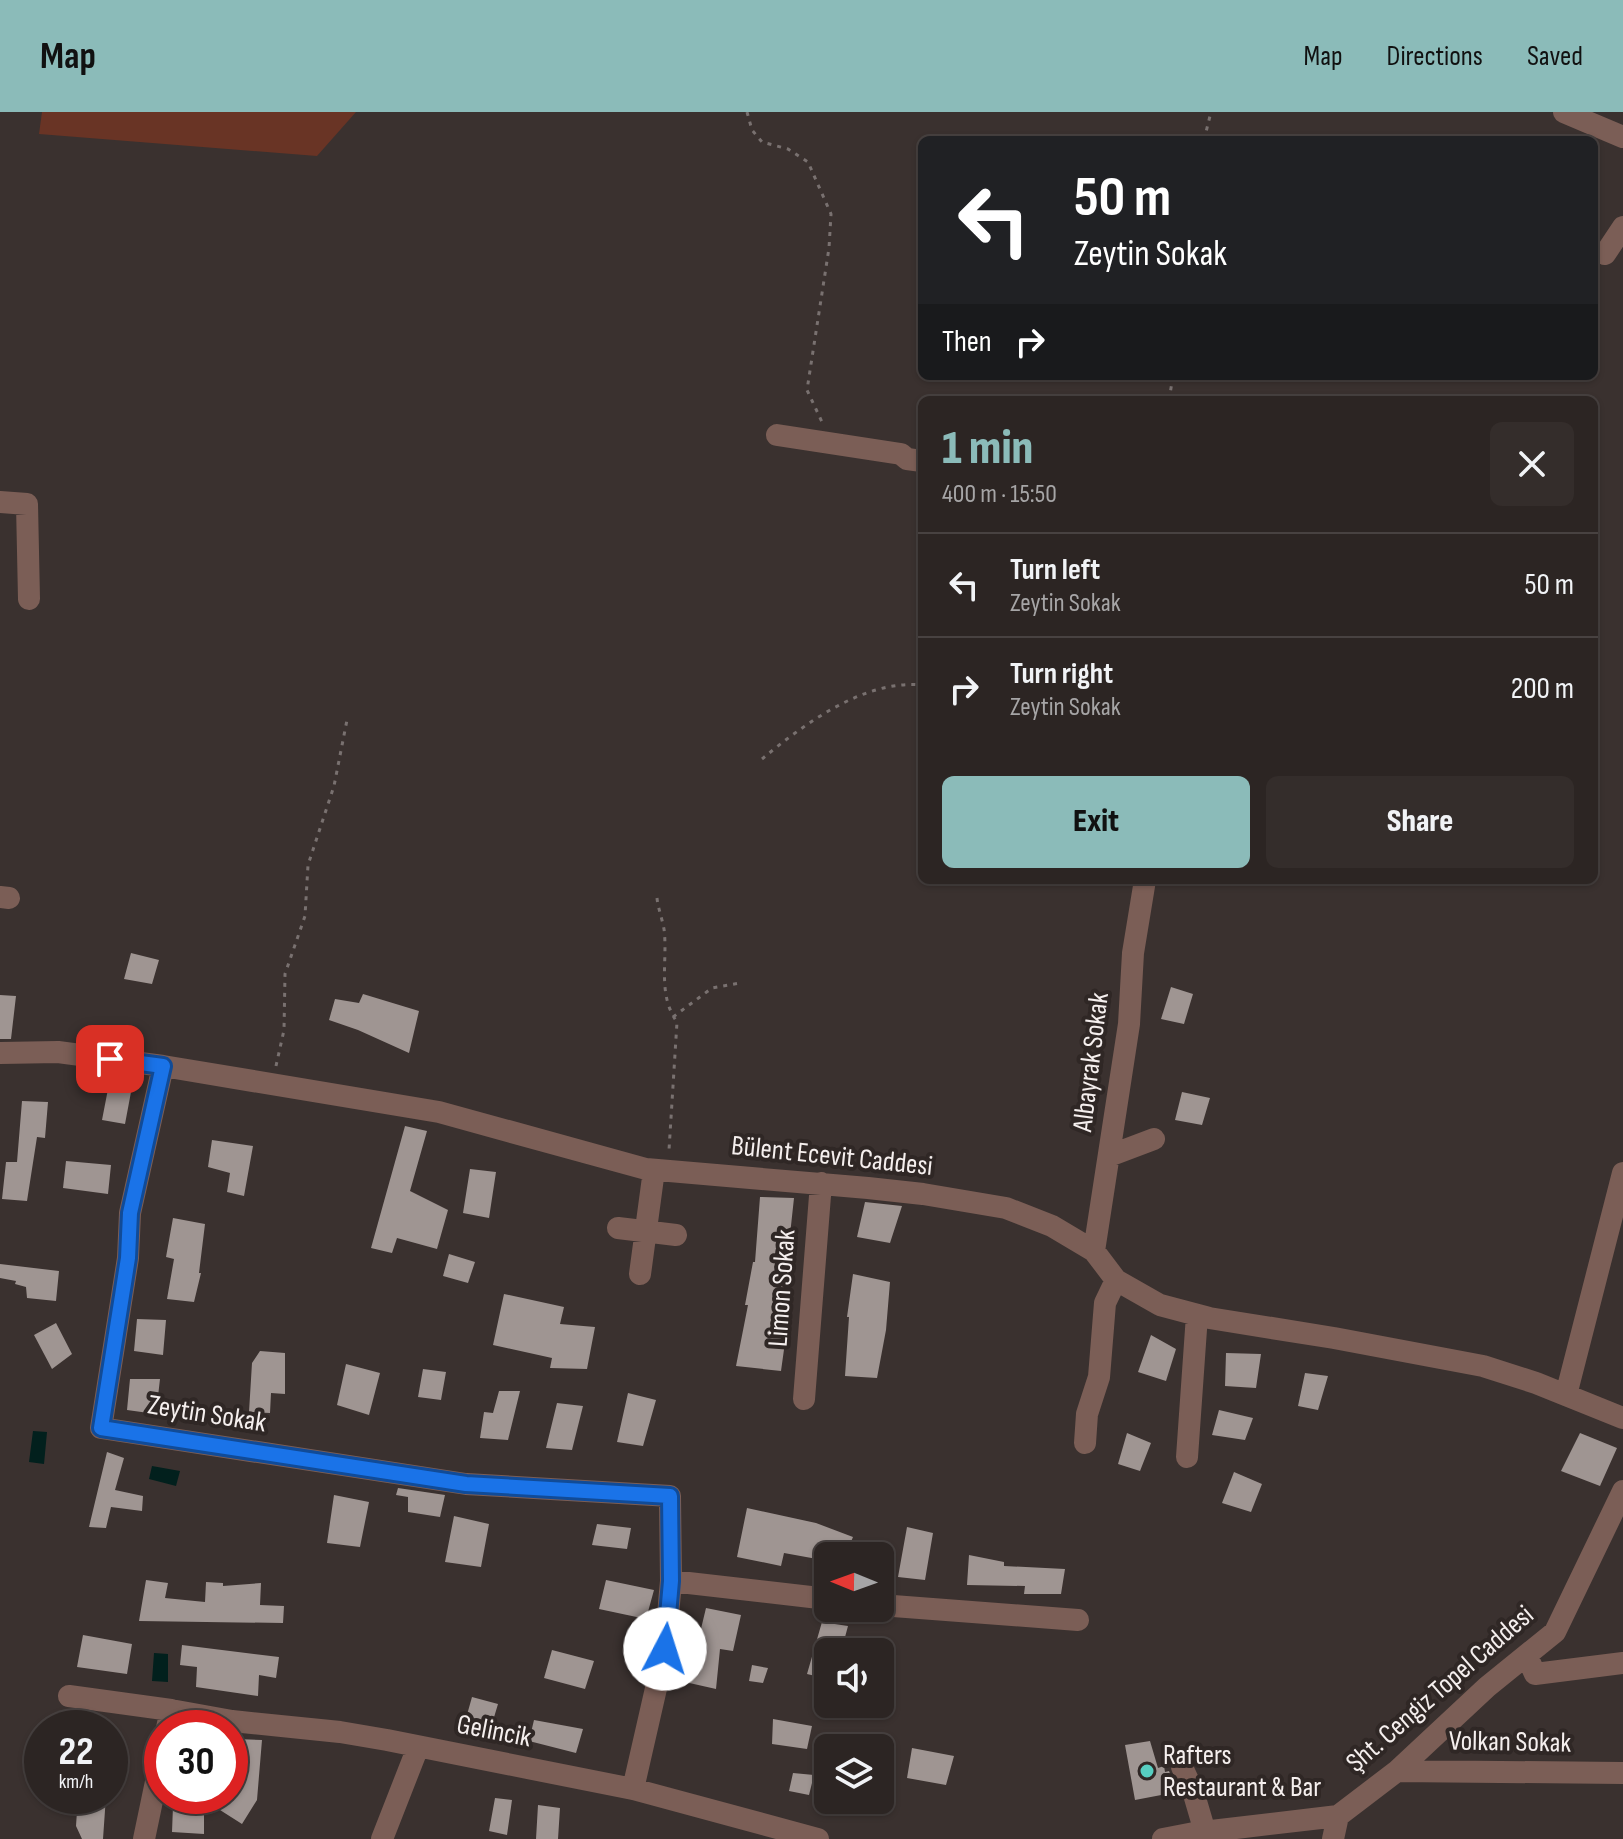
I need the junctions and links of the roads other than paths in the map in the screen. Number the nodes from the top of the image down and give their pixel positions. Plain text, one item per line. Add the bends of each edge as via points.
1 (1564, 112) edge
2 (1623, 137) edge
3 (1623, 227) edge
4 (1605, 254) dead end
5 (777, 435) dead end
6 (918, 460) edge
7 (0, 502) edge
8 (29, 599) dead end
9 (1144, 884) edge
10 (0, 1053) edge
11 (163, 1066) junction
12 (1154, 1139) dead end
13 (1109, 1156) junction
14 (660, 1171) junction
15 (1623, 1173) edge
16 (821, 1183) junction
17 (618, 1228) dead end
18 (646, 1230) junction
19 (676, 1235) dead end
20 (1094, 1251) junction
21 (640, 1274) dead end
22 (1116, 1280) junction
23 (1197, 1315) junction
24 (1566, 1395) junction
25 (804, 1399) dead end
26 (1623, 1418) edge
27 (1085, 1443) dead end
28 (1187, 1457) dead end
29 (1623, 1491) edge
30 (671, 1581) junction
31 (814, 1597) edge
32 (894, 1606) edge
33 (1078, 1620) dead end
34 (1527, 1656) junction
35 (1623, 1663) edge
36 (69, 1696) dead end
37 (144, 1713) edge
38 (248, 1723) edge
39 (418, 1747) junction
40 (1182, 1767) dead end
41 (1397, 1771) junction
42 (1623, 1773) edge
43 (633, 1789) junction
44 (149, 1814) edge
45 (1338, 1816) junction
46 (1205, 1832) junction
47 (144, 1839) edge
48 (382, 1839) edge
49 (818, 1839) edge
50 (1163, 1839) edge
51 (1333, 1839) edge

1 - 2 street
3 - 4 street
5 - 6 street
7 - 8 street via 27,504
9 - 13 street, Albayrak Sokak
10 - 11 street, Bülent Ecevit Caddesi via 58,1052
11 - 14 street, Bülent Ecevit Caddesi via 439,1112
11 - 30 street, Zeytin Sokak via 130,1213 128,1258 101,1428 466,1484 670,1496
12 - 13 street
13 - 20 street, Albayrak Sokak
14 - 16 street, Bülent Ecevit Caddesi
14 - 18 street
15 - 24 street
16 - 20 street, Bülent Ecevit Caddesi via 1006,1208 1052,1226
16 - 25 street, Limon Sokak
17 - 18 street
18 - 19 street
18 - 21 street
20 - 22 street, Bülent Ecevit Caddesi
22 - 23 street, Bülent Ecevit Caddesi via 1160,1305
22 - 27 street via 1105,1303 1099,1377 1087,1414
23 - 24 street, Bülent Ecevit Caddesi via 1483,1366
23 - 28 street
24 - 26 street, Bülent Ecevit Caddesi
29 - 34 street, Şht. Cengiz Topel Caddesi via 1555,1632
30 - 31 street
30 - 43 street via 665,1649
32 - 33 street
34 - 35 street via 1535,1674
34 - 41 street, Şht. Cengiz Topel Caddesi
36 - 37 street, Gelincik
38 - 39 street, Gelincik
39 - 43 street, Gelincik
39 - 48 street
40 - 46 street
41 - 42 street, Volkan Sokak
41 - 45 street, Şht. Cengiz Topel Caddesi
43 - 49 street, Gelincik
44 - 47 street
45 - 46 street
45 - 51 street
46 - 50 street

